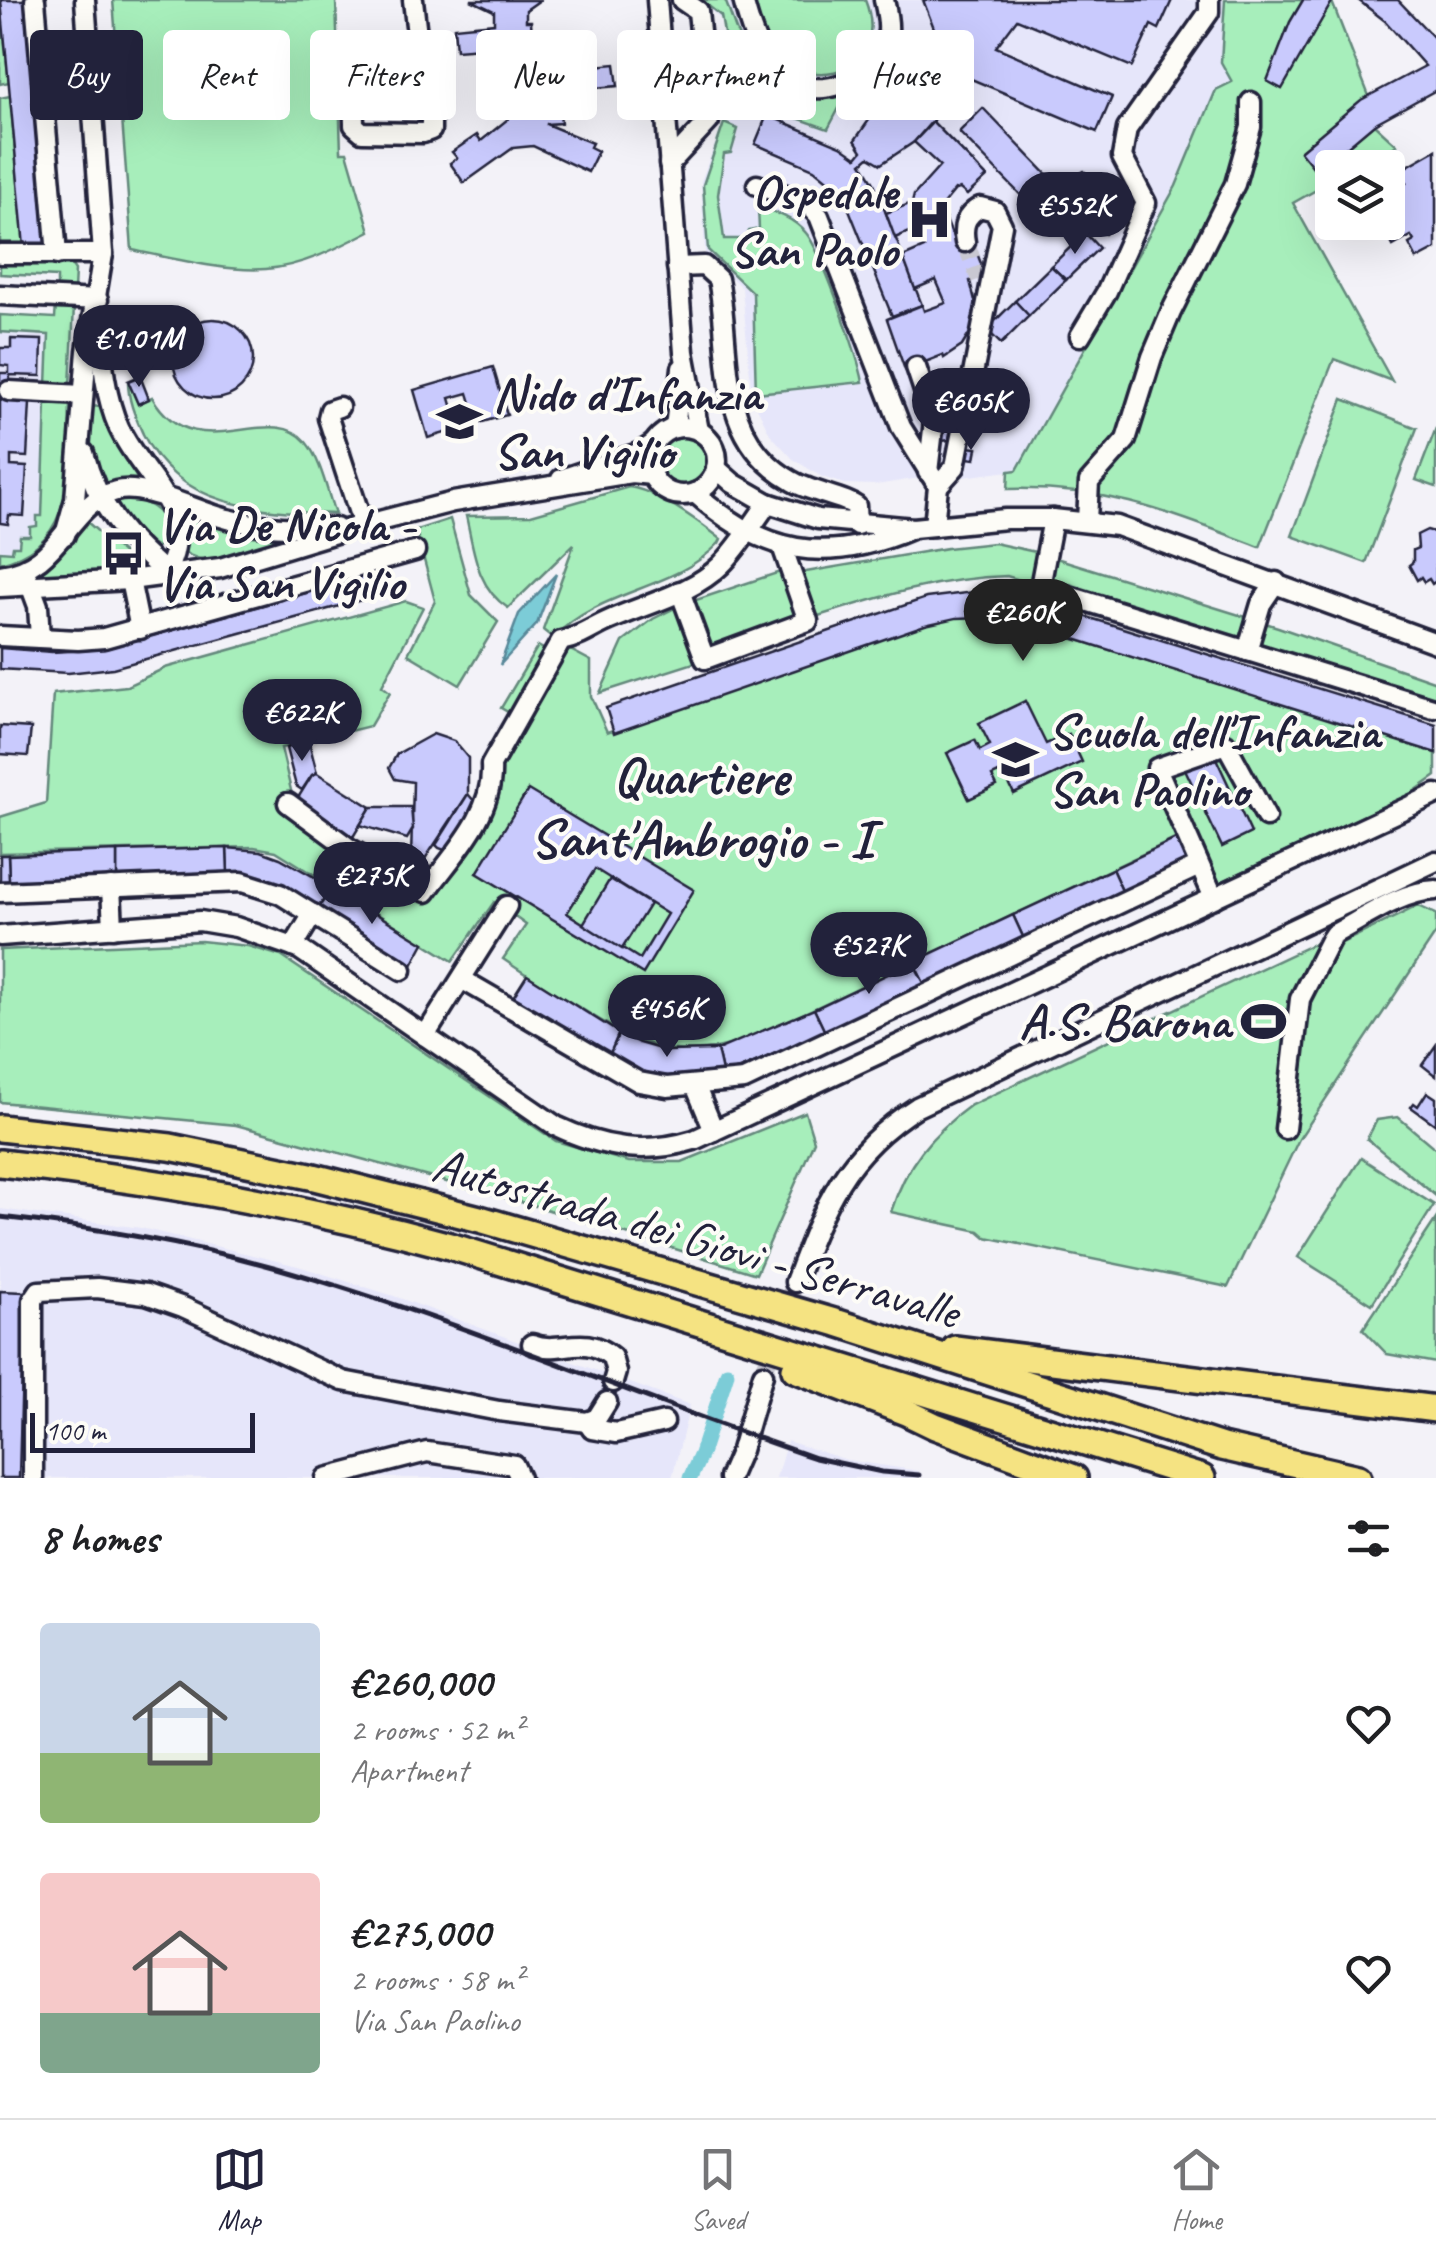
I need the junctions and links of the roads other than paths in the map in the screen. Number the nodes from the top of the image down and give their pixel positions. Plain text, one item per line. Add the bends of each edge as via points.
1 (34, 0) edge
2 (85, 0) edge
3 (413, 0) edge
4 (657, 0) edge
5 (682, 0) edge
6 (743, 0) edge
7 (884, 0) edge
8 (1209, 0) edge
9 (417, 30) edge
10 (352, 90) joint
11 (1251, 102) dead end
12 (670, 164) junction
13 (757, 185) dead end
14 (965, 242) dead end
15 (0, 254) edge
16 (103, 254) junction
17 (57, 255) junction
18 (677, 266) junction
19 (980, 279) tunnel mouth
20 (0, 295) edge
21 (988, 298) junction
22 (98, 300) junction
23 (1080, 336) dead end
24 (964, 347) dead end
25 (684, 352) junction
26 (975, 363) junction
27 (916, 367) dead end
28 (9, 391) dead end
29 (82, 395) junction
30 (968, 399) junction
31 (339, 407) dead end
32 (930, 407) junction
33 (675, 428) junction
34 (699, 431) junction
35 (82, 434) junction
36 (654, 444) junction
37 (716, 468) junction
38 (652, 475) junction
39 (933, 479) junction
40 (545, 485) junction
41 (696, 493) junction
42 (100, 498) junction
43 (167, 500) junction
44 (768, 502) junction
45 (1053, 519) junction
46 (1088, 521) junction
47 (856, 524) junction
48 (358, 526) junction
49 (934, 526) junction
50 (914, 528) junction
51 (746, 533) junction
52 (65, 534) junction
53 (782, 546) junction
54 (415, 551) dead end
55 (220, 568) junction
56 (166, 574) junction
57 (0, 575) edge
58 (28, 578) junction
59 (130, 580) junction
60 (1276, 582) junction
61 (0, 588) edge
62 (680, 590) junction
63 (228, 604) junction
64 (140, 629) junction
65 (0, 636) edge
66 (40, 638) junction
67 (1436, 642) edge
68 (1247, 651) junction
69 (1433, 708) dead end
70 (1436, 794) edge
71 (288, 802) dead end
72 (1266, 818) dead end
73 (1436, 861) edge
74 (1199, 866) junction
75 (112, 887) junction
76 (1436, 890) edge
77 (0, 892) edge
78 (1214, 898) junction
79 (507, 906) dead end
80 (313, 914) junction
81 (1090, 918) junction
82 (113, 928) junction
83 (0, 936) edge
84 (293, 947) junction
85 (1105, 949) junction
86 (402, 970) dead end
87 (463, 980) junction
88 (884, 1014) junction
89 (425, 1036) junction
90 (897, 1046) junction
91 (695, 1085) junction
92 (0, 1128) edge
93 (1286, 1129) dead end
94 (714, 1130) junction
95 (0, 1162) edge
96 (795, 1282) tunnel mouth
97 (666, 1314) junction
98 (896, 1341) junction
99 (532, 1344) dead end
100 (763, 1374) tunnel mouth
101 (613, 1382) dead end
102 (607, 1402) dead end
103 (1436, 1409) edge
104 (586, 1422) junction
105 (664, 1422) dead end
106 (33, 1478) edge
107 (326, 1478) edge
108 (520, 1478) edge
109 (728, 1478) edge
110 (1074, 1478) edge
111 (1202, 1478) edge
112 (1358, 1478) edge

1 - 17 street
2 - 16 street
3 - 9 street
4 - 12 street
5 - 12 street via 698,10 709,122
6 - 7 street via 770,64 794,84 820,88 859,76 881,52 888,29
8 - 23 street via 1209,12 1126,129 1122,156 1146,203
10 - 10 street via 358,131 431,130 431,107 424,99 366,101
11 - 46 street via 1236,184 1170,312 1126,440 1090,482
12 - 18 street
13 - 39 street via 806,202 818,216 901,428
14 - 21 street via 968,215 980,208 996,212 1002,225
15 - 17 street
16 - 17 street
16 - 22 street
18 - 25 street
18 - 47 street via 704,266 718,279 731,403 756,449 792,481 852,502
19 - 21 street
20 - 22 street
21 - 26 street
22 - 29 street
22 - 43 street via 114,416
24 - 26 street
25 - 33 street
25 - 34 street
26 - 30 street
27 - 32 street
28 - 29 street
29 - 35 street
30 - 32 street via 953,396
30 - 39 street via 955,467
31 - 48 street via 328,418
32 - 39 street
33 - 34 street
33 - 36 street
34 - 37 street via 714,449
35 - 42 street
35 - 52 street
36 - 38 street
36 - 40 street
37 - 41 street
37 - 44 street
38 - 40 street
38 - 41 street via 671,493
39 - 49 street
40 - 48 street
41 - 51 street
42 - 43 street via 125,489
42 - 52 street
42 - 56 street via 122,532
43 - 48 street via 228,520 286,528
43 - 56 street via 177,532
44 - 47 street via 818,520
44 - 51 street
45 - 46 street
45 - 49 street
45 - 68 street via 1040,588
46 - 60 street
47 - 50 street
48 - 55 street
49 - 50 street
50 - 53 street via 882,542
51 - 53 street
51 - 62 street via 722,564
52 - 58 street
53 - 62 street via 808,621 705,659
54 - 63 street
55 - 56 street
55 - 63 street
56 - 59 street
57 - 58 street
58 - 59 street
58 - 61 street
58 - 66 street
59 - 64 street
60 - 67 street
60 - 68 street via 1261,604
62 - 71 street via 561,641 490,766 484,810 426,892
63 - 64 street
64 - 66 street via 104,638
65 - 66 street
68 - 69 street
70 - 78 street
72 - 74 street via 1226,744 1157,768
73 - 96 street via 895,1121 831,1194
74 - 78 street
74 - 81 street
75 - 77 street
75 - 80 street via 242,882
75 - 82 street
76 - 93 street via 1422,890 1330,940 1300,998
78 - 85 street
79 - 87 street
80 - 84 street
80 - 86 street
81 - 85 street
81 - 88 street
82 - 83 street
82 - 84 street via 200,921
84 - 89 street
85 - 90 street
87 - 89 street
87 - 91 street via 639,1082
88 - 90 street
88 - 91 street via 744,1080
89 - 94 street via 585,1140 656,1148
90 - 94 street
91 - 94 street
92 - 98 highway, Autostrada dei Giovi - Serravalle via 170,1146 310,1176
95 - 97 highway, Autostrada dei Giovi - Serravalle via 138,1178 342,1216
97 - 110 highway via 744,1352
97 - 111 highway, Autostrada dei Giovi - Serravalle
98 - 103 highway
98 - 112 highway, Autostrada dei Giovi - Serravalle via 1222,1447
99 - 101 street via 596,1346 612,1356
100 - 109 street
102 - 104 street
104 - 105 street via 616,1433
104 - 106 street via 343,1381 133,1290 39,1291 33,1300
107 - 108 street via 428,1452 514,1465

